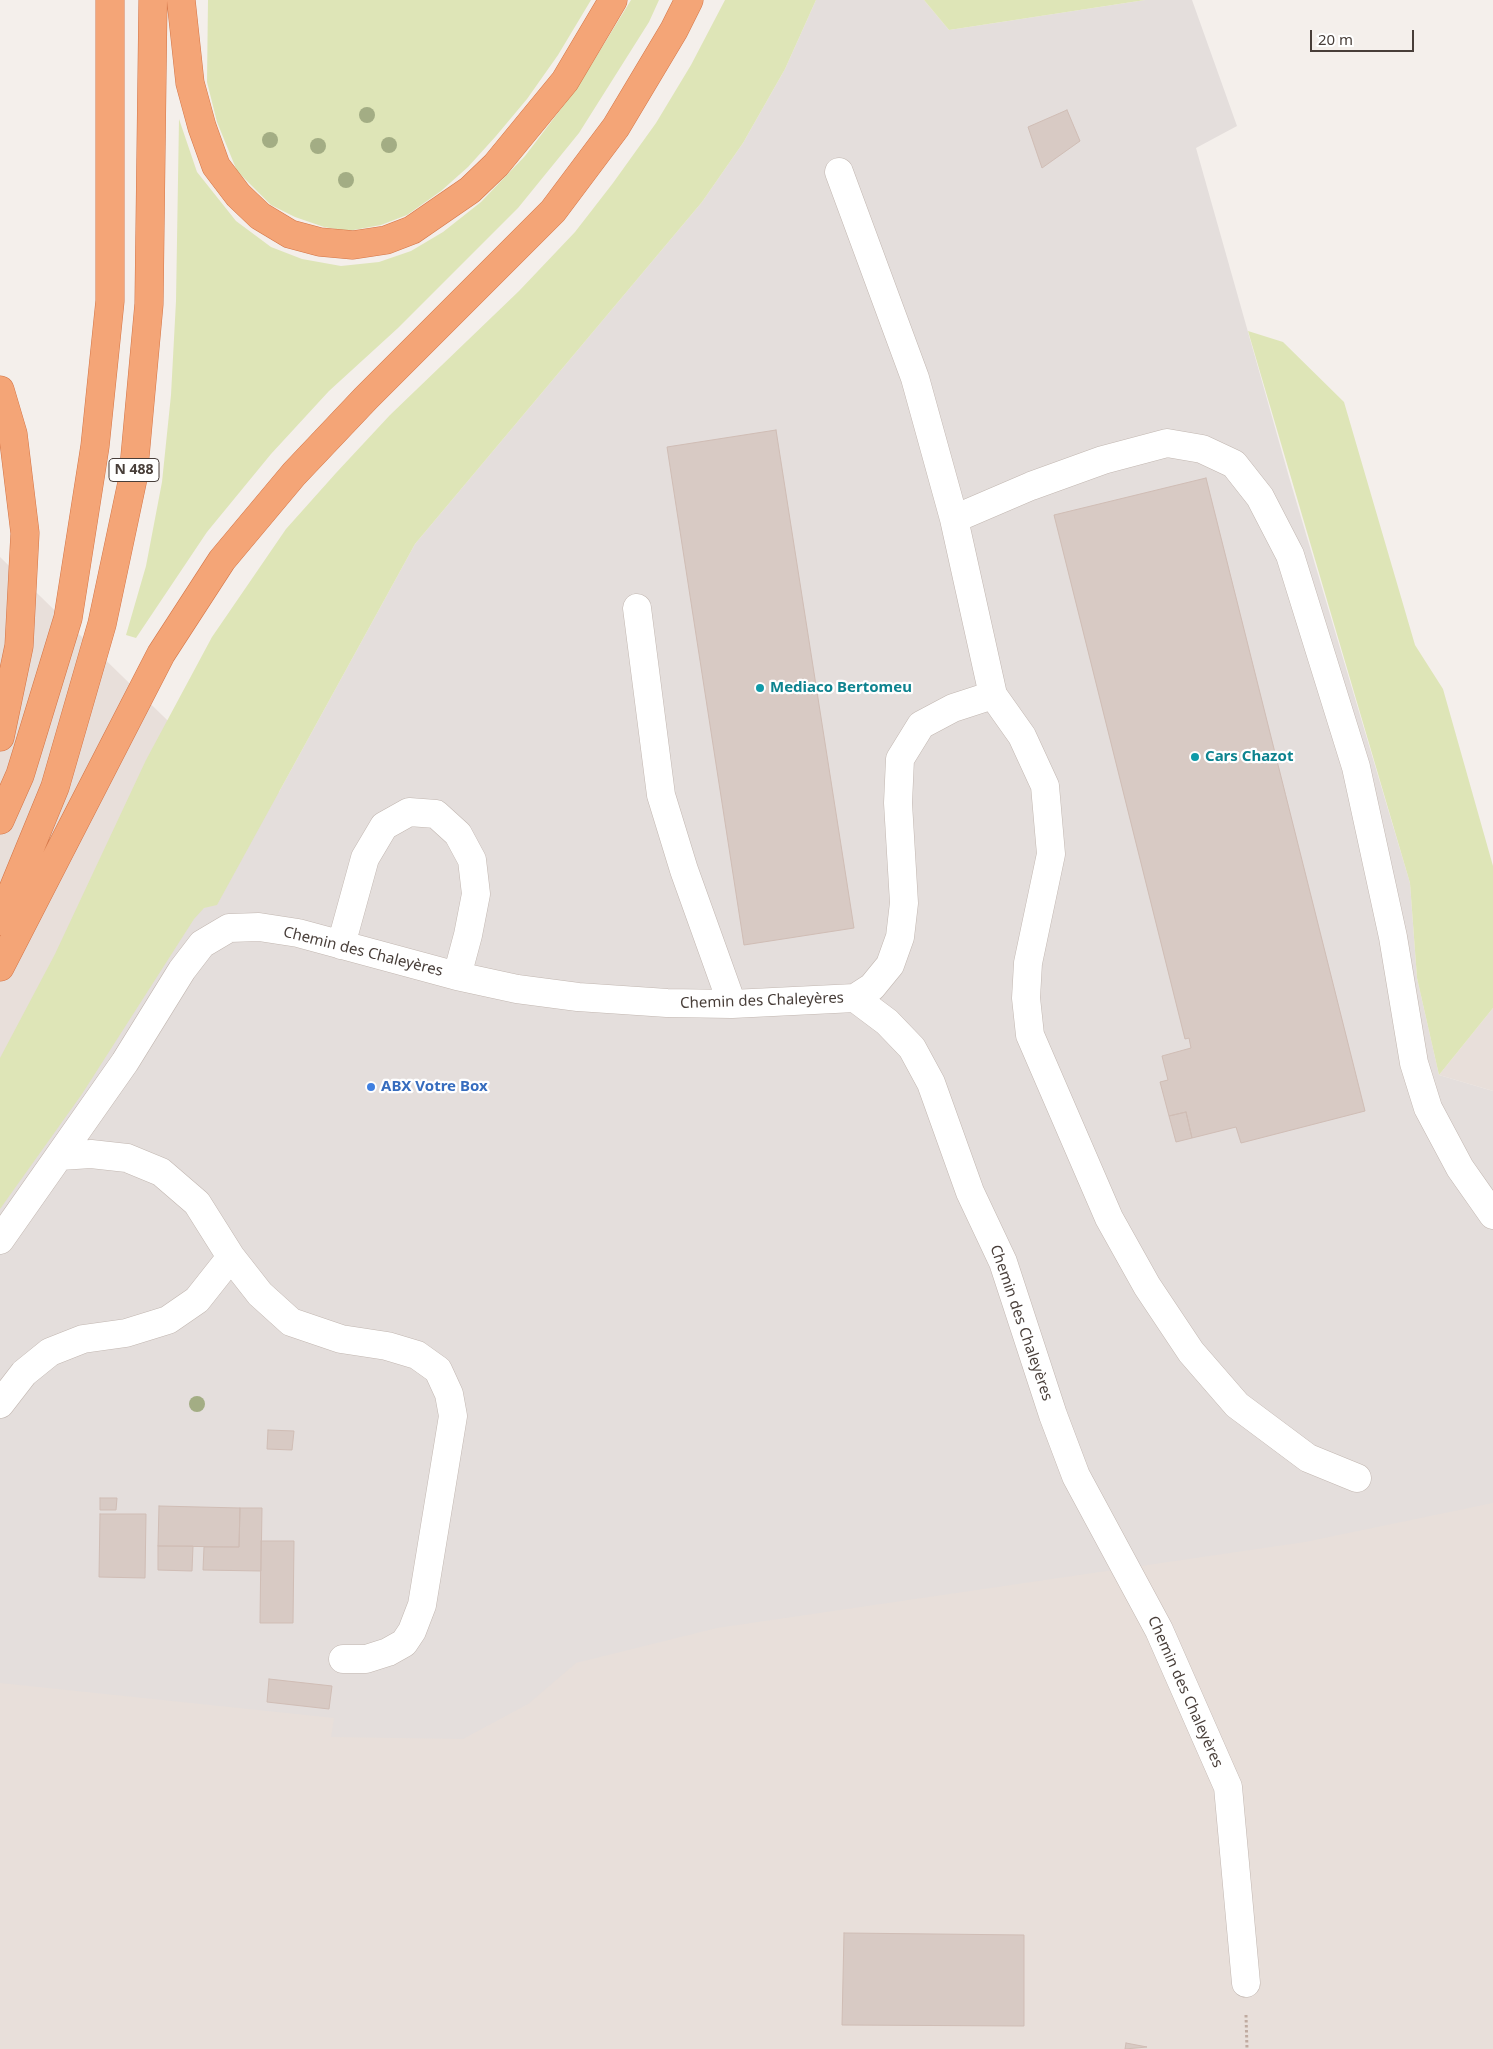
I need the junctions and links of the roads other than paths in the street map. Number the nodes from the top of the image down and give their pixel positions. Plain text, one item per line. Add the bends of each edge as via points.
1 (110, 0) edge
2 (153, 0) edge
3 (181, 0) edge
4 (612, 0) edge
5 (689, 0) edge
6 (839, 172) dead end
7 (0, 390) edge
8 (954, 519) junction
9 (637, 608) dead end
10 (993, 695) junction
11 (0, 737) edge
12 (0, 820) edge
13 (0, 921) edge
14 (341, 945) junction
15 (0, 967) edge
16 (457, 976) junction
17 (855, 998) junction
18 (732, 1004) junction
19 (60, 1156) junction
20 (1493, 1215) edge
21 (0, 1240) edge
22 (231, 1257) junction
23 (0, 1404) edge
24 (1356, 1478) dead end
25 (343, 1659) dead end
26 (1246, 1983) dead end

1 - 12 highway, N 488 via 110,301 95,446 68,618 20,775
2 - 13 highway, N 488 via 148,304 133,478 102,624 55,787
3 - 4 highway via 190,83 216,166 252,209 283,229 320,242 353,245 386,240 412,230 477,184 564,81
5 - 15 highway via 616,127 553,210 294,474 222,560 161,654
6 - 8 street via 915,378
7 - 11 highway via 13,434 25,533 19,646
8 - 10 street
8 - 20 street via 1103,460 1167,443 1202,449 1234,464 1260,497 1290,555 1356,767 1393,937 1414,1063 1428,1108 1460,1168
9 - 18 street via 661,795
10 - 17 street via 953,708 921,725 900,759 898,803 904,902 900,937 890,965 872,987
10 - 24 street via 1022,736 1045,786 1051,854 1028,963 1026,998 1030,1035 1109,1218 1147,1286 1191,1352 1237,1406 1308,1458
14 - 16 street, Chemin des Chaleyères
14 - 16 street via 365,858 384,826 409,812 436,814 458,834 472,860 476,894
14 - 19 street, Chemin des Chaleyères via 298,933 259,927 229,928 202,944
16 - 18 street, Chemin des Chaleyères via 517,989 578,997
17 - 18 street, Chemin des Chaleyères
17 - 26 street, Chemin des Chaleyères via 887,1022 912,1048 931,1083 970,1192 1003,1262 1076,1476 1159,1630 1228,1788
19 - 21 street, Chemin des Chaleyères
19 - 22 street via 91,1154 128,1158 160,1172 197,1203
22 - 23 street via 197,1300 168,1320 126,1334 83,1339 50,1352 24,1373
22 - 25 street via 260,1294 291,1322 341,1339 417,1354 438,1370 449,1394 452,1416 441,1498 422,1605 412,1632 404,1643 388,1652 366,1659

